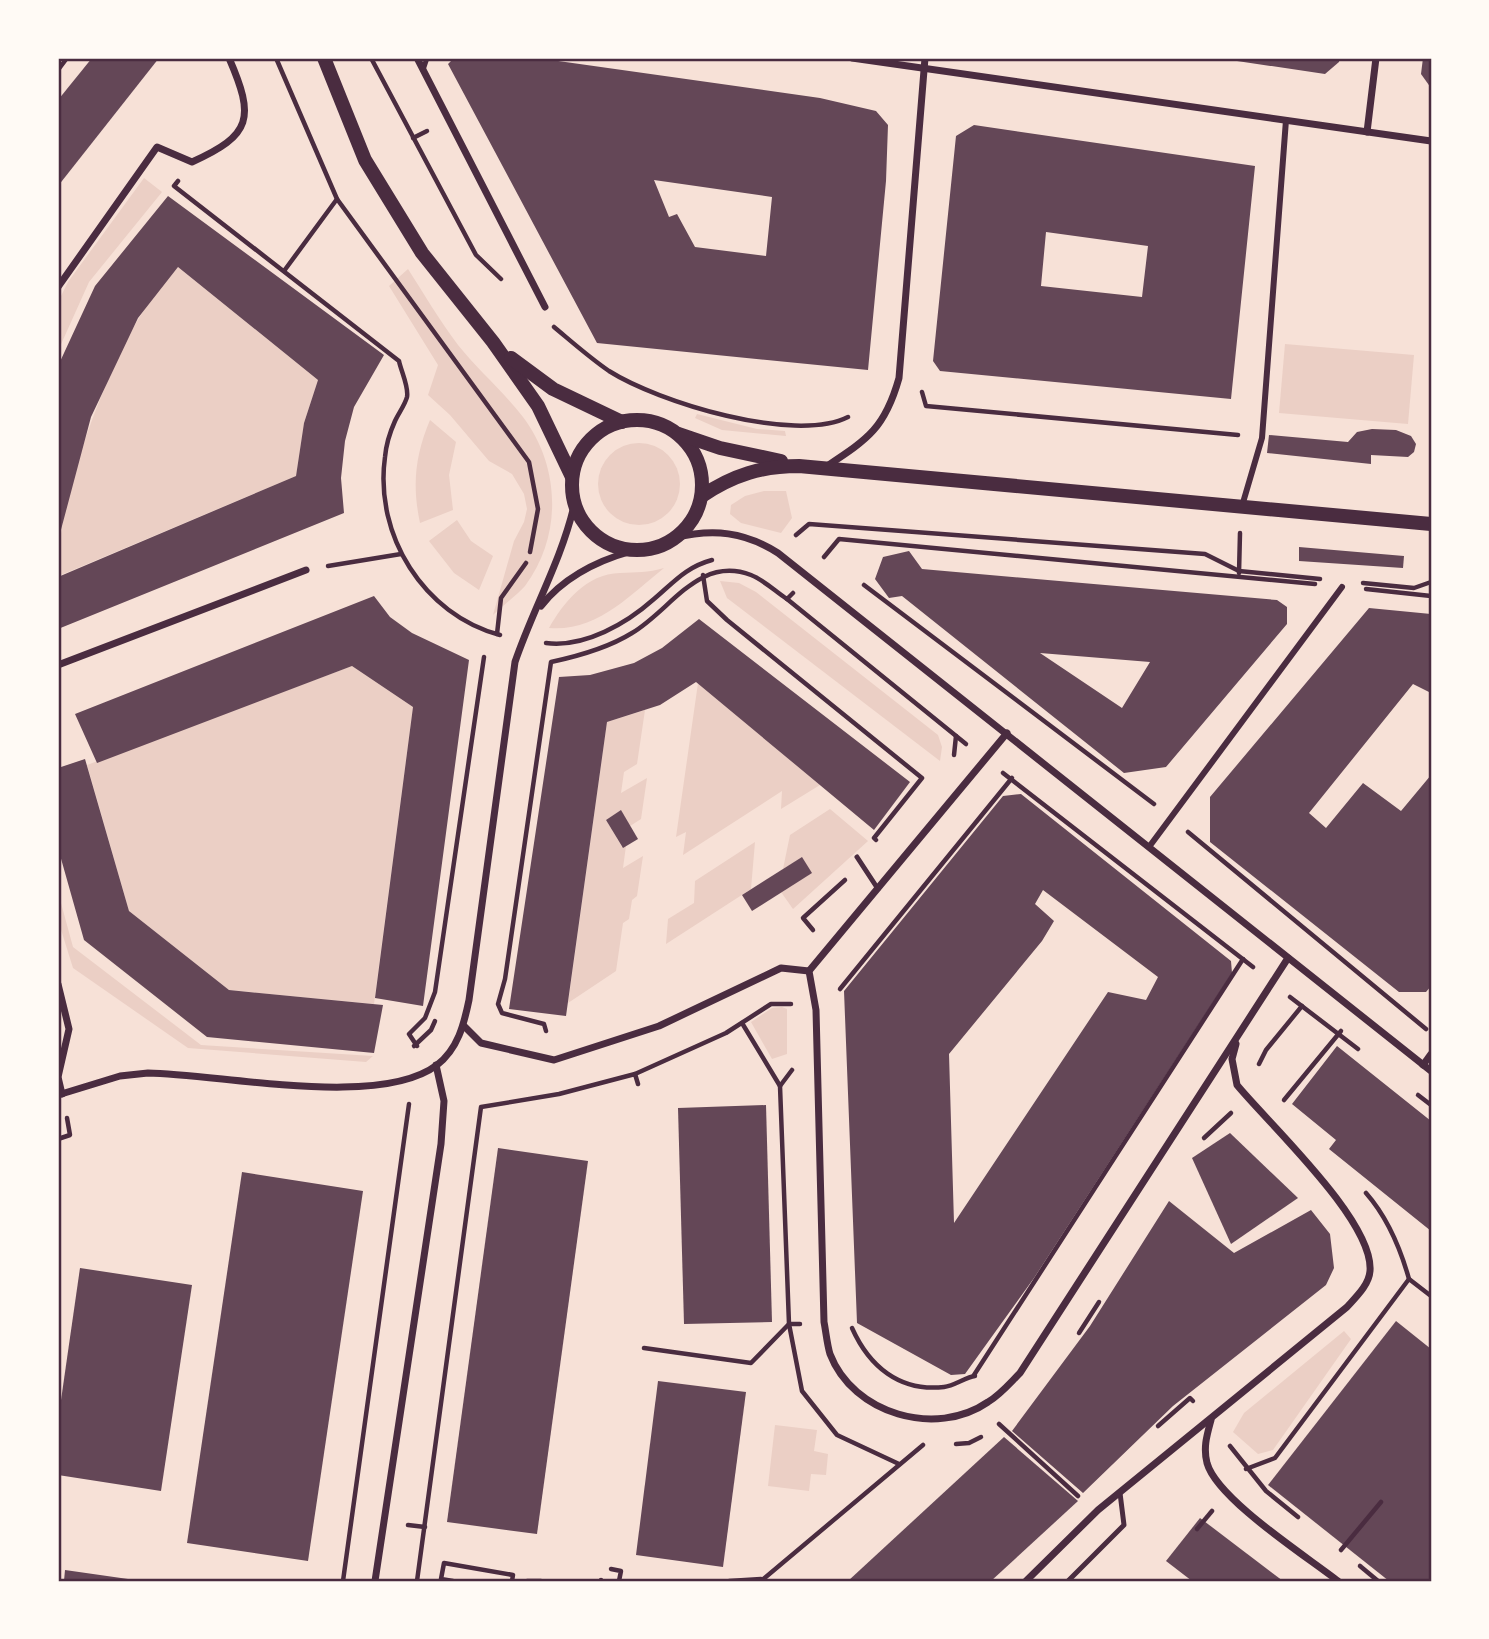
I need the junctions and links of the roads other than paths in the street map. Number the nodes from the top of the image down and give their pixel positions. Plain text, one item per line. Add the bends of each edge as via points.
1 (229, 58) edge
2 (324, 58) edge
3 (417, 58) edge
4 (426, 58) edge
5 (852, 58) edge
6 (925, 58) edge
7 (1376, 58) edge
8 (924, 68) junction
9 (423, 70) junction
10 (1286, 120) junction
11 (1367, 132) junction
12 (1431, 141) edge
13 (58, 287) edge
14 (545, 307) dead end
15 (493, 342) junction
16 (622, 422) junction
17 (676, 433) junction
18 (799, 466) junction
19 (825, 468) junction
20 (572, 477) junction
21 (702, 496) junction
22 (574, 506) junction
23 (1242, 506) junction
24 (1431, 524) edge
25 (675, 538) junction
26 (632, 551) junction
27 (306, 570) road end
28 (1342, 587) road end
29 (529, 620) junction
30 (58, 665) edge
31 (1007, 733) junction
32 (1149, 847) junction
33 (856, 857) dead end
34 (878, 889) junction
35 (1289, 958) junction
36 (809, 971) junction
37 (58, 984) edge
38 (464, 1026) junction
39 (1238, 1035) junction
40 (1431, 1054) edge
41 (436, 1065) junction
42 (1423, 1065) junction
43 (1431, 1071) edge
44 (60, 1095) edge
45 (1211, 1420) junction
46 (1120, 1493) junction
47 (374, 1581) edge
48 (1026, 1581) edge
49 (1068, 1581) edge
50 (1338, 1581) edge

1 - 13 street via 246,116 237,135 225,147 192,162 157,147
2 - 15 main road via 365,160 422,253
3 - 9 street
4 - 9 lane
5 - 8 street
6 - 8 street
7 - 11 street
8 - 10 street
8 - 19 street via 899,378 890,410 863,442
9 - 14 street
10 - 11 street
10 - 23 street via 1262,438
11 - 12 street
15 - 16 main road via 553,389
15 - 20 main road via 538,406
16 - 17 main road via 640,420
16 - 20 main road via 603,429 588,442
17 - 18 main road
17 - 21 main road via 698,461
18 - 19 main road
18 - 21 main road via 745,472
19 - 23 main road
20 - 22 main road
21 - 25 main road via 697,513
22 - 26 main road via 599,538
22 - 29 street via 557,565
23 - 24 main road
25 - 26 main road via 662,546
25 - 31 street via 728,532 763,543
26 - 29 street via 574,575
27 - 30 street
28 - 32 street
29 - 38 street via 515,662
31 - 32 street
31 - 34 street
32 - 35 street
33 - 34 lane
34 - 36 street
35 - 39 street
35 - 42 street
36 - 38 street via 781,968 659,1026 555,1060 481,1044
36 - 39 street via 816,1010 824,1322 831,1355 851,1385 881,1409 918,1420 961,1416 988,1403 1020,1373
37 - 44 street via 69,1029 58,1077
38 - 41 street via 453,1048
39 - 45 street via 1232,1059 1237,1085 1348,1209 1371,1270 1364,1288 1347,1307
40 - 42 street
41 - 44 street via 401,1081 363,1088 148,1073 120,1076
41 - 47 street via 444,1101 441,1144
42 - 43 street
45 - 46 street
45 - 50 street via 1204,1443 1208,1465 1226,1494
46 - 48 street
46 - 49 lane via 1124,1525

